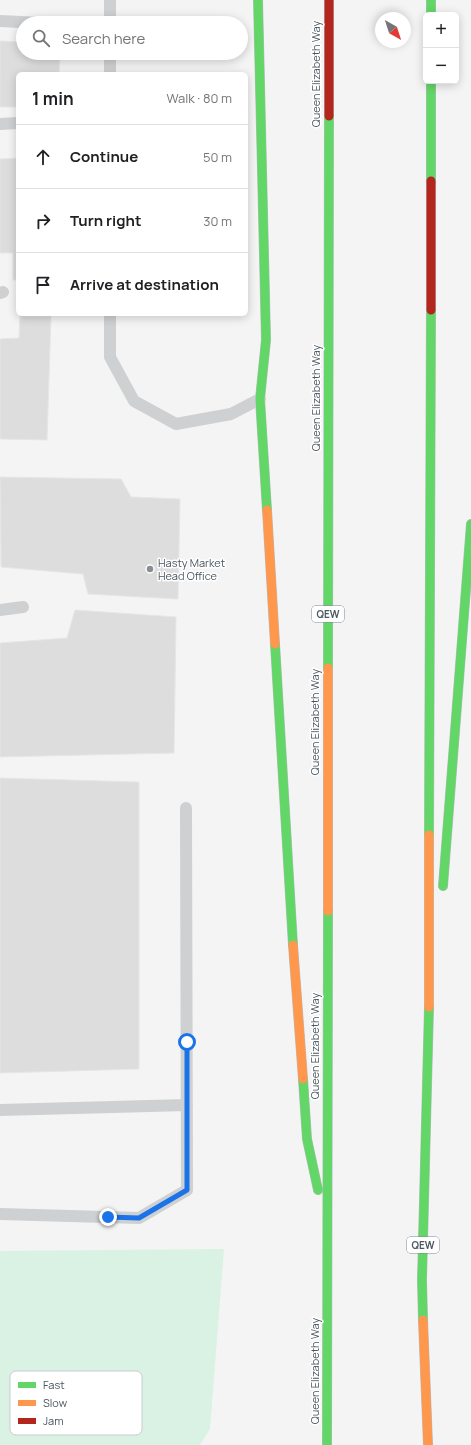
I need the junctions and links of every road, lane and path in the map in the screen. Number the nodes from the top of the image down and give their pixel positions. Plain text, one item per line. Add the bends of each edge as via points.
1 (110, 0) edge
2 (258, 0) edge
3 (328, 0) edge
4 (431, 0) edge
5 (431, 12) edge
6 (110, 16) edge
7 (0, 21) edge
8 (16, 22) edge
9 (110, 60) edge
10 (110, 72) edge
11 (431, 84) edge
12 (16, 123) edge
13 (0, 124) edge
14 (110, 316) edge
15 (260, 399) junction
16 (471, 524) edge
17 (24, 607) dead end
18 (0, 610) edge
19 (186, 808) dead end
20 (442, 896) dead end
21 (438, 935) dead end
22 (429, 1045) junction
23 (187, 1105) junction
24 (0, 1110) edge
25 (0, 1214) edge
26 (327, 1228) junction
27 (327, 1445) edge
28 (428, 1445) edge

1 - 6 lane
2 - 15 highway via 266,340
3 - 26 highway, Queen Elizabeth Way / QEW
4 - 5 highway
7 - 8 lane
9 - 10 lane
11 - 22 highway, QEW
12 - 13 lane
14 - 15 lane via 110,357 134,401 176,424 231,414
15 - 26 highway via 306,1139
16 - 20 highway
17 - 18 lane
19 - 23 lane
21 - 22 highway
22 - 28 highway, QEW via 422,1280
23 - 24 lane
23 - 25 lane via 187,1190 139,1218
26 - 27 highway, Queen Elizabeth Way / QEW

